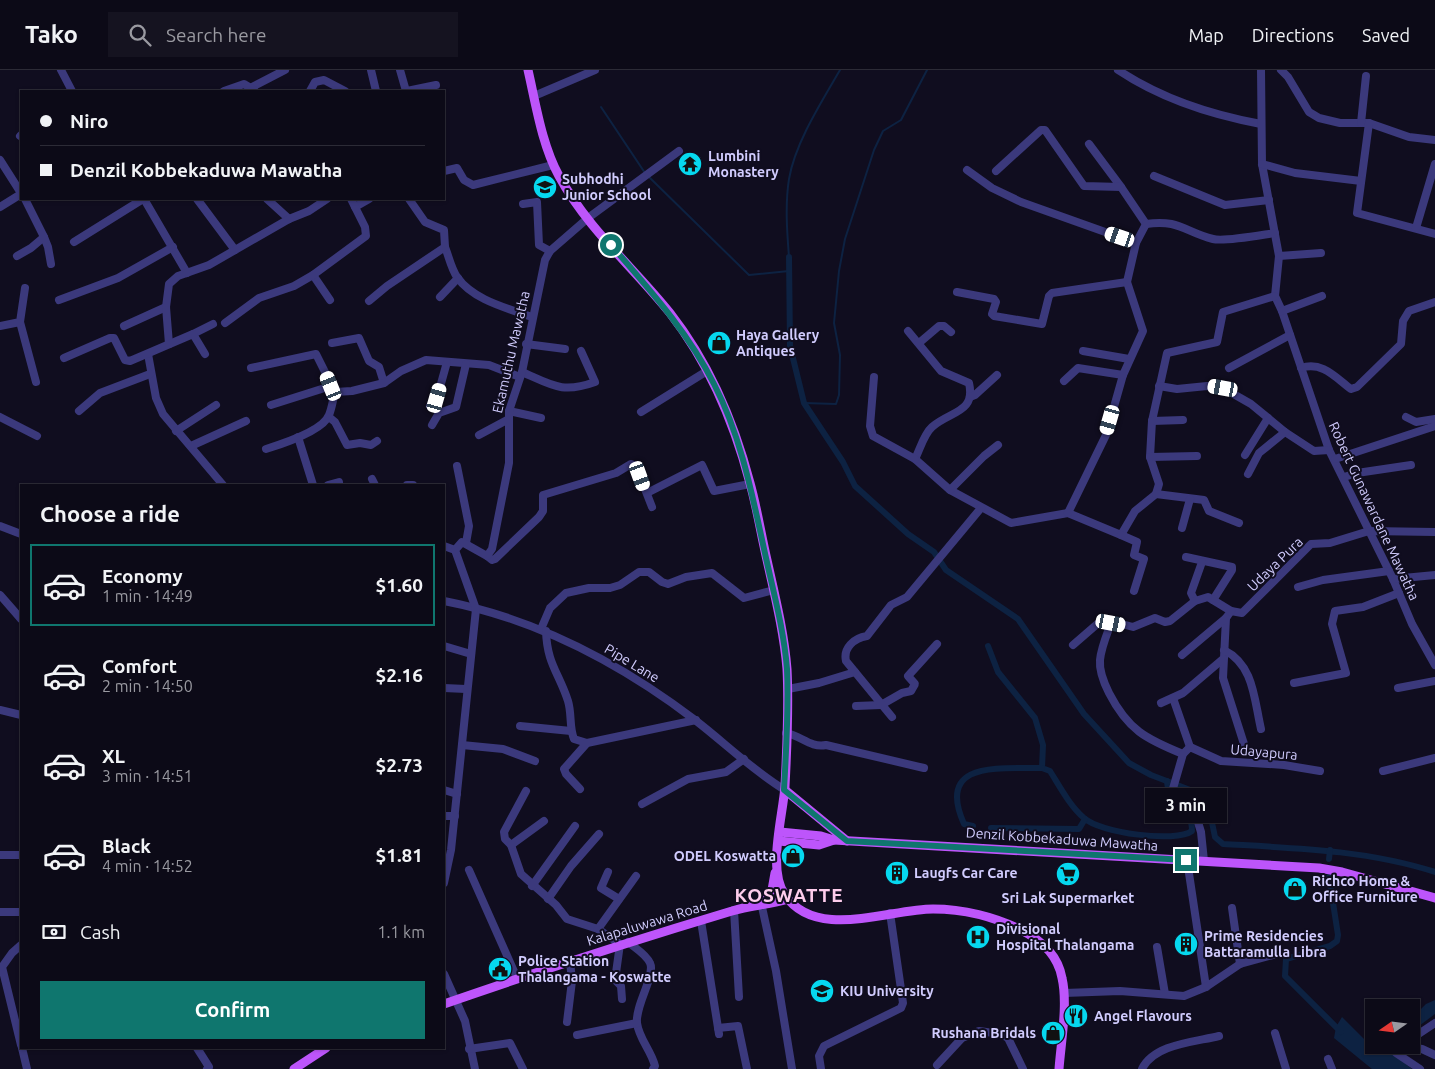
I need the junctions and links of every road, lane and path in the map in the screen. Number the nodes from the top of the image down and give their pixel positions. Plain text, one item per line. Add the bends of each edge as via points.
1 (61, 70) edge
2 (285, 70) edge
3 (371, 70) edge
4 (400, 70) edge
5 (528, 70) edge
6 (595, 70) edge
7 (1118, 70) edge
8 (1261, 70) edge
9 (1281, 70) edge
10 (1366, 76) dead end
11 (436, 85) dead end
12 (253, 89) edge
13 (71, 90) edge
14 (227, 90) edge
15 (310, 90) edge
16 (344, 90) edge
17 (376, 90) edge
18 (407, 90) edge
19 (412, 90) edge
20 (534, 96) junction
21 (1360, 123) junction
22 (1261, 124) junction
23 (1369, 124) junction
24 (1435, 140) edge
25 (1089, 144) dead end
26 (679, 151) dead end
27 (0, 160) edge
28 (1262, 164) junction
29 (1435, 164) edge
30 (553, 165) junction
31 (967, 170) dead end
32 (445, 171) edge
33 (996, 171) dead end
34 (1154, 176) dead end
35 (1361, 180) junction
36 (1121, 187) junction
37 (20, 191) edge
38 (20, 194) edge
39 (26, 200) edge
40 (142, 200) edge
41 (145, 200) edge
42 (198, 200) edge
43 (269, 200) edge
44 (325, 200) edge
45 (351, 200) edge
46 (367, 200) edge
47 (410, 200) edge
48 (1269, 200) junction
49 (523, 204) dead end
50 (0, 207) edge
51 (356, 207) junction
52 (588, 218) junction
53 (289, 219) junction
54 (1146, 224) junction
55 (1416, 228) junction
56 (1275, 233) junction
57 (1435, 234) edge
58 (44, 237) junction
59 (74, 242) dead end
60 (1136, 242) junction
61 (174, 247) junction
62 (445, 248) junction
63 (235, 250) junction
64 (550, 250) junction
65 (1321, 253) dead end
66 (17, 256) dead end
67 (1279, 256) junction
68 (51, 264) dead end
69 (187, 273) junction
70 (313, 275) junction
71 (458, 278) junction
72 (1127, 282) junction
73 (25, 288) dead end
74 (957, 292) dead end
75 (1275, 296) junction
76 (1322, 296) dead end
77 (440, 297) dead end
78 (59, 300) dead end
79 (330, 300) dead end
80 (369, 301) dead end
81 (1435, 302) edge
82 (166, 307) junction
83 (1282, 311) junction
84 (532, 317) junction
85 (20, 322) junction
86 (213, 324) dead end
87 (225, 324) dead end
88 (0, 326) edge
89 (124, 326) dead end
90 (908, 331) dead end
91 (951, 332) dead end
92 (193, 334) junction
93 (1290, 335) junction
94 (332, 343) dead end
95 (919, 343) junction
96 (169, 344) junction
97 (526, 344) junction
98 (565, 350) dead end
99 (581, 351) dead end
100 (1083, 351) dead end
101 (148, 354) junction
102 (205, 354) dead end
103 (64, 358) dead end
104 (1129, 359) junction
105 (447, 362) junction
106 (466, 364) junction
107 (251, 368) dead end
108 (1229, 368) dead end
109 (1301, 368) junction
110 (707, 371) junction
111 (150, 374) junction
112 (521, 374) junction
113 (997, 375) dead end
114 (1123, 375) junction
115 (874, 378) dead end
116 (1064, 381) dead end
117 (36, 382) dead end
118 (384, 383) junction
119 (1159, 386) junction
120 (333, 389) junction
121 (970, 397) junction
122 (271, 404) dead end
123 (216, 406) dead end
124 (430, 406) dead end
125 (79, 411) dead end
126 (509, 411) junction
127 (641, 412) dead end
128 (0, 417) edge
129 (329, 417) junction
130 (1406, 417) dead end
131 (541, 418) dead end
132 (1268, 418) junction
133 (1435, 418) edge
134 (508, 420) junction
135 (1183, 420) dead end
136 (246, 421) dead end
137 (1152, 421) junction
138 (432, 425) dead end
139 (1435, 426) edge
140 (176, 431) junction
141 (1285, 432) junction
142 (479, 435) dead end
143 (37, 436) dead end
144 (298, 437) junction
145 (377, 441) dead end
146 (998, 445) dead end
147 (191, 446) junction
148 (266, 449) dead end
149 (1329, 450) junction
150 (1245, 455) dead end
151 (1196, 456) dead end
152 (1150, 457) junction
153 (915, 459) junction
154 (1335, 459) junction
155 (1411, 465) dead end
156 (457, 466) dead end
157 (1248, 474) dead end
158 (1344, 477) junction
159 (339, 482) dead end
160 (222, 484) edge
161 (313, 484) edge
162 (332, 484) edge
163 (750, 484) junction
164 (950, 490) junction
165 (647, 493) junction
166 (1156, 494) junction
167 (1190, 499) junction
168 (652, 506) dead end
169 (981, 508) junction
170 (1068, 513) junction
171 (1239, 523) dead end
172 (0, 526) edge
173 (1182, 528) dead end
174 (1369, 531) junction
175 (1435, 532) edge
176 (20, 534) edge
177 (1120, 535) junction
178 (466, 543) junction
179 (445, 546) edge
180 (455, 550) junction
181 (487, 556) junction
182 (1186, 557) dead end
183 (1202, 562) junction
184 (1389, 570) junction
185 (1435, 575) edge
186 (1393, 579) junction
187 (1298, 587) dead end
188 (774, 590) junction
189 (1134, 591) dead end
190 (1399, 593) junction
191 (0, 595) edge
192 (1213, 600) junction
193 (445, 601) edge
194 (1195, 601) junction
195 (476, 609) junction
196 (1229, 615) junction
197 (20, 617) edge
198 (1111, 623) junction
199 (544, 630) junction
200 (937, 644) dead end
201 (1073, 645) dead end
202 (445, 646) edge
203 (1224, 650) junction
204 (471, 654) junction
205 (1182, 655) dead end
206 (1223, 659) junction
207 (1435, 665) edge
208 (855, 672) junction
209 (1435, 680) edge
210 (1294, 683) dead end
211 (445, 688) edge
212 (1398, 688) dead end
213 (466, 689) junction
214 (788, 689) junction
215 (1173, 698) junction
216 (1161, 703) dead end
217 (880, 705) junction
218 (856, 706) dead end
219 (0, 710) edge
220 (20, 715) edge
221 (892, 717) dead end
222 (696, 720) junction
223 (520, 726) dead end
224 (1261, 729) dead end
225 (571, 731) junction
226 (786, 733) junction
227 (587, 743) junction
228 (1244, 744) dead end
229 (462, 746) junction
230 (1190, 747) junction
231 (1183, 754) junction
232 (1435, 758) edge
233 (744, 759) junction
234 (535, 761) dead end
235 (924, 768) dead end
236 (1383, 770) dead end
237 (1320, 772) dead end
238 (580, 789) dead end
239 (445, 790) edge
240 (784, 790) junction
241 (526, 791) dead end
242 (457, 794) junction
243 (642, 804) dead end
244 (445, 816) edge
245 (455, 816) junction
246 (544, 821) dead end
247 (576, 826) dead end
248 (780, 832) junction
249 (599, 834) dead end
250 (834, 840) junction
251 (779, 841) junction
252 (847, 841) junction
253 (511, 845) junction
254 (447, 849) edge
255 (20, 855) edge
256 (0, 856) edge
257 (1186, 860) junction
258 (1204, 861) junction
259 (777, 866) junction
260 (469, 870) dead end
261 (445, 872) edge
262 (608, 872) dead end
263 (636, 876) dead end
264 (532, 886) junction
265 (786, 897) junction
266 (1435, 898) edge
267 (548, 899) junction
268 (619, 900) junction
269 (760, 904) junction
270 (1232, 908) dead end
271 (734, 910) junction
272 (0, 912) edge
273 (20, 912) edge
274 (890, 913) junction
275 (701, 921) junction
276 (598, 929) junction
277 (624, 943) junction
278 (20, 946) edge
279 (1157, 947) dead end
280 (1280, 953) dead end
281 (570, 961) junction
282 (1240, 964) junction
283 (1, 967) edge
284 (445, 976) edge
285 (517, 978) junction
286 (1206, 988) junction
287 (1064, 993) junction
288 (1165, 994) junction
289 (739, 997) dead end
290 (456, 999) junction
291 (622, 1000) dead end
292 (445, 1004) edge
293 (567, 1022) dead end
294 (637, 1023) junction
295 (1435, 1023) edge
296 (1275, 1033) dead end
297 (1420, 1034) edge
298 (577, 1035) dead end
299 (1219, 1036) dead end
300 (20, 1038) edge
301 (23, 1049) edge
302 (198, 1049) edge
303 (324, 1049) edge
304 (469, 1049) junction
305 (1422, 1049) dead end
306 (1399, 1054) edge
307 (1435, 1055) edge
308 (1328, 1059) dead end
309 (937, 1065) dead end
310 (27, 1069) edge
311 (207, 1069) edge
312 (294, 1069) edge
313 (474, 1069) edge
314 (523, 1069) edge
315 (653, 1069) edge
316 (747, 1069) edge
317 (792, 1069) edge
318 (821, 1069) edge
319 (1023, 1069) edge
320 (1059, 1069) edge
321 (1142, 1069) edge
322 (1286, 1069) edge
323 (1332, 1069) edge
324 (1420, 1069) edge

1 - 13 street
2 - 12 street
3 - 17 street
4 - 18 street
5 - 20 main road
6 - 20 street
7 - 22 street via 1192,106 1228,118
8 - 22 street
9 - 21 street via 1309,112 1340,123
10 - 21 street
11 - 19 street
12 - 14 street via 244,84
15 - 16 street via 315,82 324,80
20 - 30 main road
21 - 23 street
22 - 28 street
23 - 24 street via 1409,137
23 - 35 street
25 - 36 street
26 - 52 street
27 - 37 street
28 - 35 street via 1295,173
28 - 48 street
29 - 55 street
30 - 32 street via 473,185 464,180 456,168
30 - 52 main road
31 - 60 street via 992,188 1021,202
33 - 36 street via 1041,130 1045,130 1086,187
34 - 48 street via 1225,206
35 - 55 street via 1357,213
36 - 54 street
38 - 50 street
39 - 58 street
40 - 59 street
41 - 61 street
42 - 63 street
43 - 53 street
44 - 53 street
45 - 51 street
46 - 51 street
47 - 62 street via 425,222 444,230
48 - 56 street
49 - 64 street via 537,202 539,246
51 - 70 street via 366,236
52 - 64 street
52 - 110 main road via 670,313
53 - 63 street
54 - 56 street via 1160,222 1184,226 1214,240
54 - 60 street
55 - 57 street
56 - 67 street
58 - 66 street
58 - 68 street
60 - 72 street
61 - 69 street
61 - 78 street via 118,278
62 - 71 street
62 - 80 street
63 - 69 street
64 - 84 street, Ekamuthu Mawatha
65 - 67 street
67 - 75 street
69 - 82 street via 169,284
70 - 79 street
70 - 87 street via 294,286 259,298
71 - 77 street
71 - 84 street via 486,301
72 - 74 street via 1052,292 1042,324 994,316 994,299
72 - 104 street via 1143,331
73 - 85 street
75 - 83 street, Robert Gunawardane Mawatha
75 - 119 street via 1223,312 1217,342 1167,353
76 - 83 street
81 - 109 street via 1409,311 1403,321 1400,344 1357,387 1351,389 1320,366
82 - 89 street
82 - 96 street
83 - 93 street, Robert Gunawardane Mawatha
84 - 97 street, Ekamuthu Mawatha
85 - 88 street
85 - 117 street
86 - 92 street
90 - 95 street
91 - 95 street via 939,326
92 - 96 street
92 - 102 street
93 - 108 street
93 - 109 street, Robert Gunawardane Mawatha
94 - 118 street via 359,338 369,361 379,367
95 - 121 street via 941,371 969,383
96 - 101 street
97 - 98 street
97 - 112 street, Ekamuthu Mawatha
99 - 112 street via 595,382 566,389
100 - 104 street
101 - 103 street via 125,360 114,338 110,338
101 - 111 street
104 - 114 street
105 - 106 street
105 - 118 street via 426,360 401,370
105 - 124 street via 437,398
106 - 112 street via 489,365
106 - 138 street via 456,407 439,414
107 - 120 street via 316,354
109 - 149 street, Robert Gunawardane Mawatha
110 - 127 street
110 - 163 main road via 731,423
111 - 125 street via 100,393
111 - 140 street via 163,414
112 - 126 street, Ekamuthu Mawatha
113 - 121 street
114 - 116 street via 1078,368
114 - 170 street via 1106,435
115 - 153 street via 870,426 873,436
118 - 120 street via 352,391
119 - 132 street via 1223,388
119 - 137 street
120 - 122 street
120 - 129 street
121 - 153 street via 962,410 931,428
123 - 140 street
126 - 131 street
126 - 134 street, Ekamuthu Mawatha
128 - 143 street
129 - 144 street
129 - 145 street via 347,445 371,445
130 - 133 street via 1416,422
132 - 141 street
132 - 150 street
134 - 142 street
134 - 181 street, Ekamuthu Mawatha via 508,463 492,549
135 - 137 street
136 - 147 street
137 - 152 street
139 - 154 street
140 - 147 street
141 - 149 street via 1314,451
141 - 157 street via 1259,453
144 - 148 street
144 - 161 street
146 - 164 street
147 - 160 street
149 - 154 street, Robert Gunawardane Mawatha
151 - 152 street
152 - 166 street via 1159,484
153 - 164 street
154 - 158 street, Robert Gunawardane Mawatha
155 - 158 street
156 - 178 street via 469,526
158 - 174 street, Robert Gunawardane Mawatha
159 - 162 street
163 - 165 street via 714,492 702,465
163 - 188 main road
164 - 169 street
165 - 168 street
165 - 181 street via 636,466 632,464 616,473 551,492 542,497 544,511 539,517 495,559
166 - 167 street
166 - 177 street via 1135,511
167 - 171 street via 1204,500 1209,511
167 - 173 street
169 - 170 street via 1010,524
169 - 208 street via 908,596 891,605 867,636 859,637 846,648 846,661
170 - 177 street
172 - 176 street
174 - 175 street
174 - 184 street, Robert Gunawardane Mawatha
174 - 196 street, Udaya Pura via 1330,543 1311,544 1242,613
177 - 189 street via 1137,542 1134,555 1144,560
178 - 180 street via 460,543
178 - 181 street
179 - 180 street
180 - 195 street
182 - 183 street
183 - 192 street via 1232,567
183 - 194 street via 1191,593
184 - 186 street, Robert Gunawardane Mawatha
184 - 187 street
185 - 186 street
186 - 190 street, Robert Gunawardane Mawatha
188 - 199 street via 744,598 712,573 686,576 668,584 649,572 639,572 610,588 566,593 550,608
188 - 214 main road
190 - 207 street, Robert Gunawardane Mawatha
190 - 210 street via 1363,606 1335,611 1332,624 1346,673
191 - 197 street
192 - 194 street via 1208,597
192 - 196 street
193 - 195 street, Pipe Lane
194 - 198 street via 1165,622 1155,618 1133,627
195 - 199 street, Pipe Lane
195 - 204 street
196 - 203 street
196 - 205 street
198 - 201 street via 1103,619
198 - 231 street via 1100,660 1103,680 1119,712 1131,727 1150,740
199 - 222 street, Pipe Lane via 625,672
199 - 225 street via 552,666 568,701
200 - 217 street via 908,676 915,684 911,691
202 - 204 street
203 - 206 street
203 - 224 street via 1233,654 1246,668
204 - 213 street
206 - 215 street
206 - 228 street via 1223,678
208 - 214 street
208 - 217 street
209 - 212 street
211 - 213 street
213 - 229 street
214 - 226 main road
215 - 216 street
215 - 230 street
217 - 218 street
217 - 221 street
219 - 220 street
222 - 227 street
222 - 233 street, Pipe Lane
223 - 225 street
225 - 227 street via 574,739
226 - 235 street via 810,745 826,745
226 - 240 main road
227 - 238 street via 564,769
229 - 234 street via 503,750
229 - 242 street
230 - 231 street
230 - 237 street, Udayapura via 1221,761 1284,765
231 - 258 street via 1172,792 1194,809 1201,832
232 - 236 street
233 - 240 street, Pipe Lane
233 - 243 street via 726,772 688,779
239 - 242 street
240 - 248 main road
240 - 252 main road
241 - 253 street via 504,832 504,838
242 - 245 street
244 - 245 street
245 - 254 street
246 - 253 street
247 - 264 street
248 - 250 main road, Denzil Kobbekaduwa Mawatha
248 - 251 main road
249 - 267 street
250 - 251 main road, Denzil Kobbekaduwa Mawatha via 819,844
250 - 252 main road, Denzil Kobbekaduwa Mawatha
251 - 259 main road
252 - 257 main road, Denzil Kobbekaduwa Mawatha
253 - 264 street via 521,874
254 - 261 street
255 - 256 street
257 - 258 main road, Denzil Kobbekaduwa Mawatha
257 - 286 street
258 - 266 main road, Denzil Kobbekaduwa Mawatha via 1342,872
259 - 265 main road via 778,881
259 - 269 main road via 772,890
260 - 285 street
262 - 268 street via 601,888
263 - 268 street
264 - 267 street
265 - 269 main road, Kalapaluwawa Road
265 - 274 main road via 803,911 823,918 851,920
267 - 276 street via 567,919
268 - 276 street
269 - 271 main road, Kalapaluwawa Road
269 - 317 street via 776,971
270 - 282 street
271 - 275 main road, Kalapaluwawa Road
271 - 289 street
272 - 273 street
274 - 287 main road via 929,908 956,910 1019,929 1038,940 1055,958 1062,975
274 - 318 street via 903,1003 901,1008 824,1046 819,1056
275 - 277 main road, Kalapaluwawa Road
275 - 316 street via 718,1031 738,1026
276 - 277 street
277 - 281 main road, Kalapaluwawa Road
277 - 291 street via 615,980 621,986
277 - 294 street via 650,961 652,968 640,998
278 - 283 street
279 - 288 street
280 - 282 street
281 - 285 main road, Kalapaluwawa Road
281 - 293 street via 572,981
282 - 286 street
283 - 300 street
284 - 290 street
285 - 290 main road, Kalapaluwawa Road
286 - 288 street via 1184,996
287 - 288 street
287 - 320 main road
290 - 292 main road, Kalapaluwawa Road
290 - 304 street via 465,1021
294 - 298 street
294 - 315 street via 653,1057
295 - 297 street
296 - 322 street
299 - 321 street via 1162,1050
301 - 310 street
302 - 311 street via 209,1067
303 - 312 main road
304 - 313 street
304 - 314 street via 510,1043
305 - 307 street
306 - 324 street
308 - 323 street
309 - 319 street via 962,1038 979,1031 1008,1038

